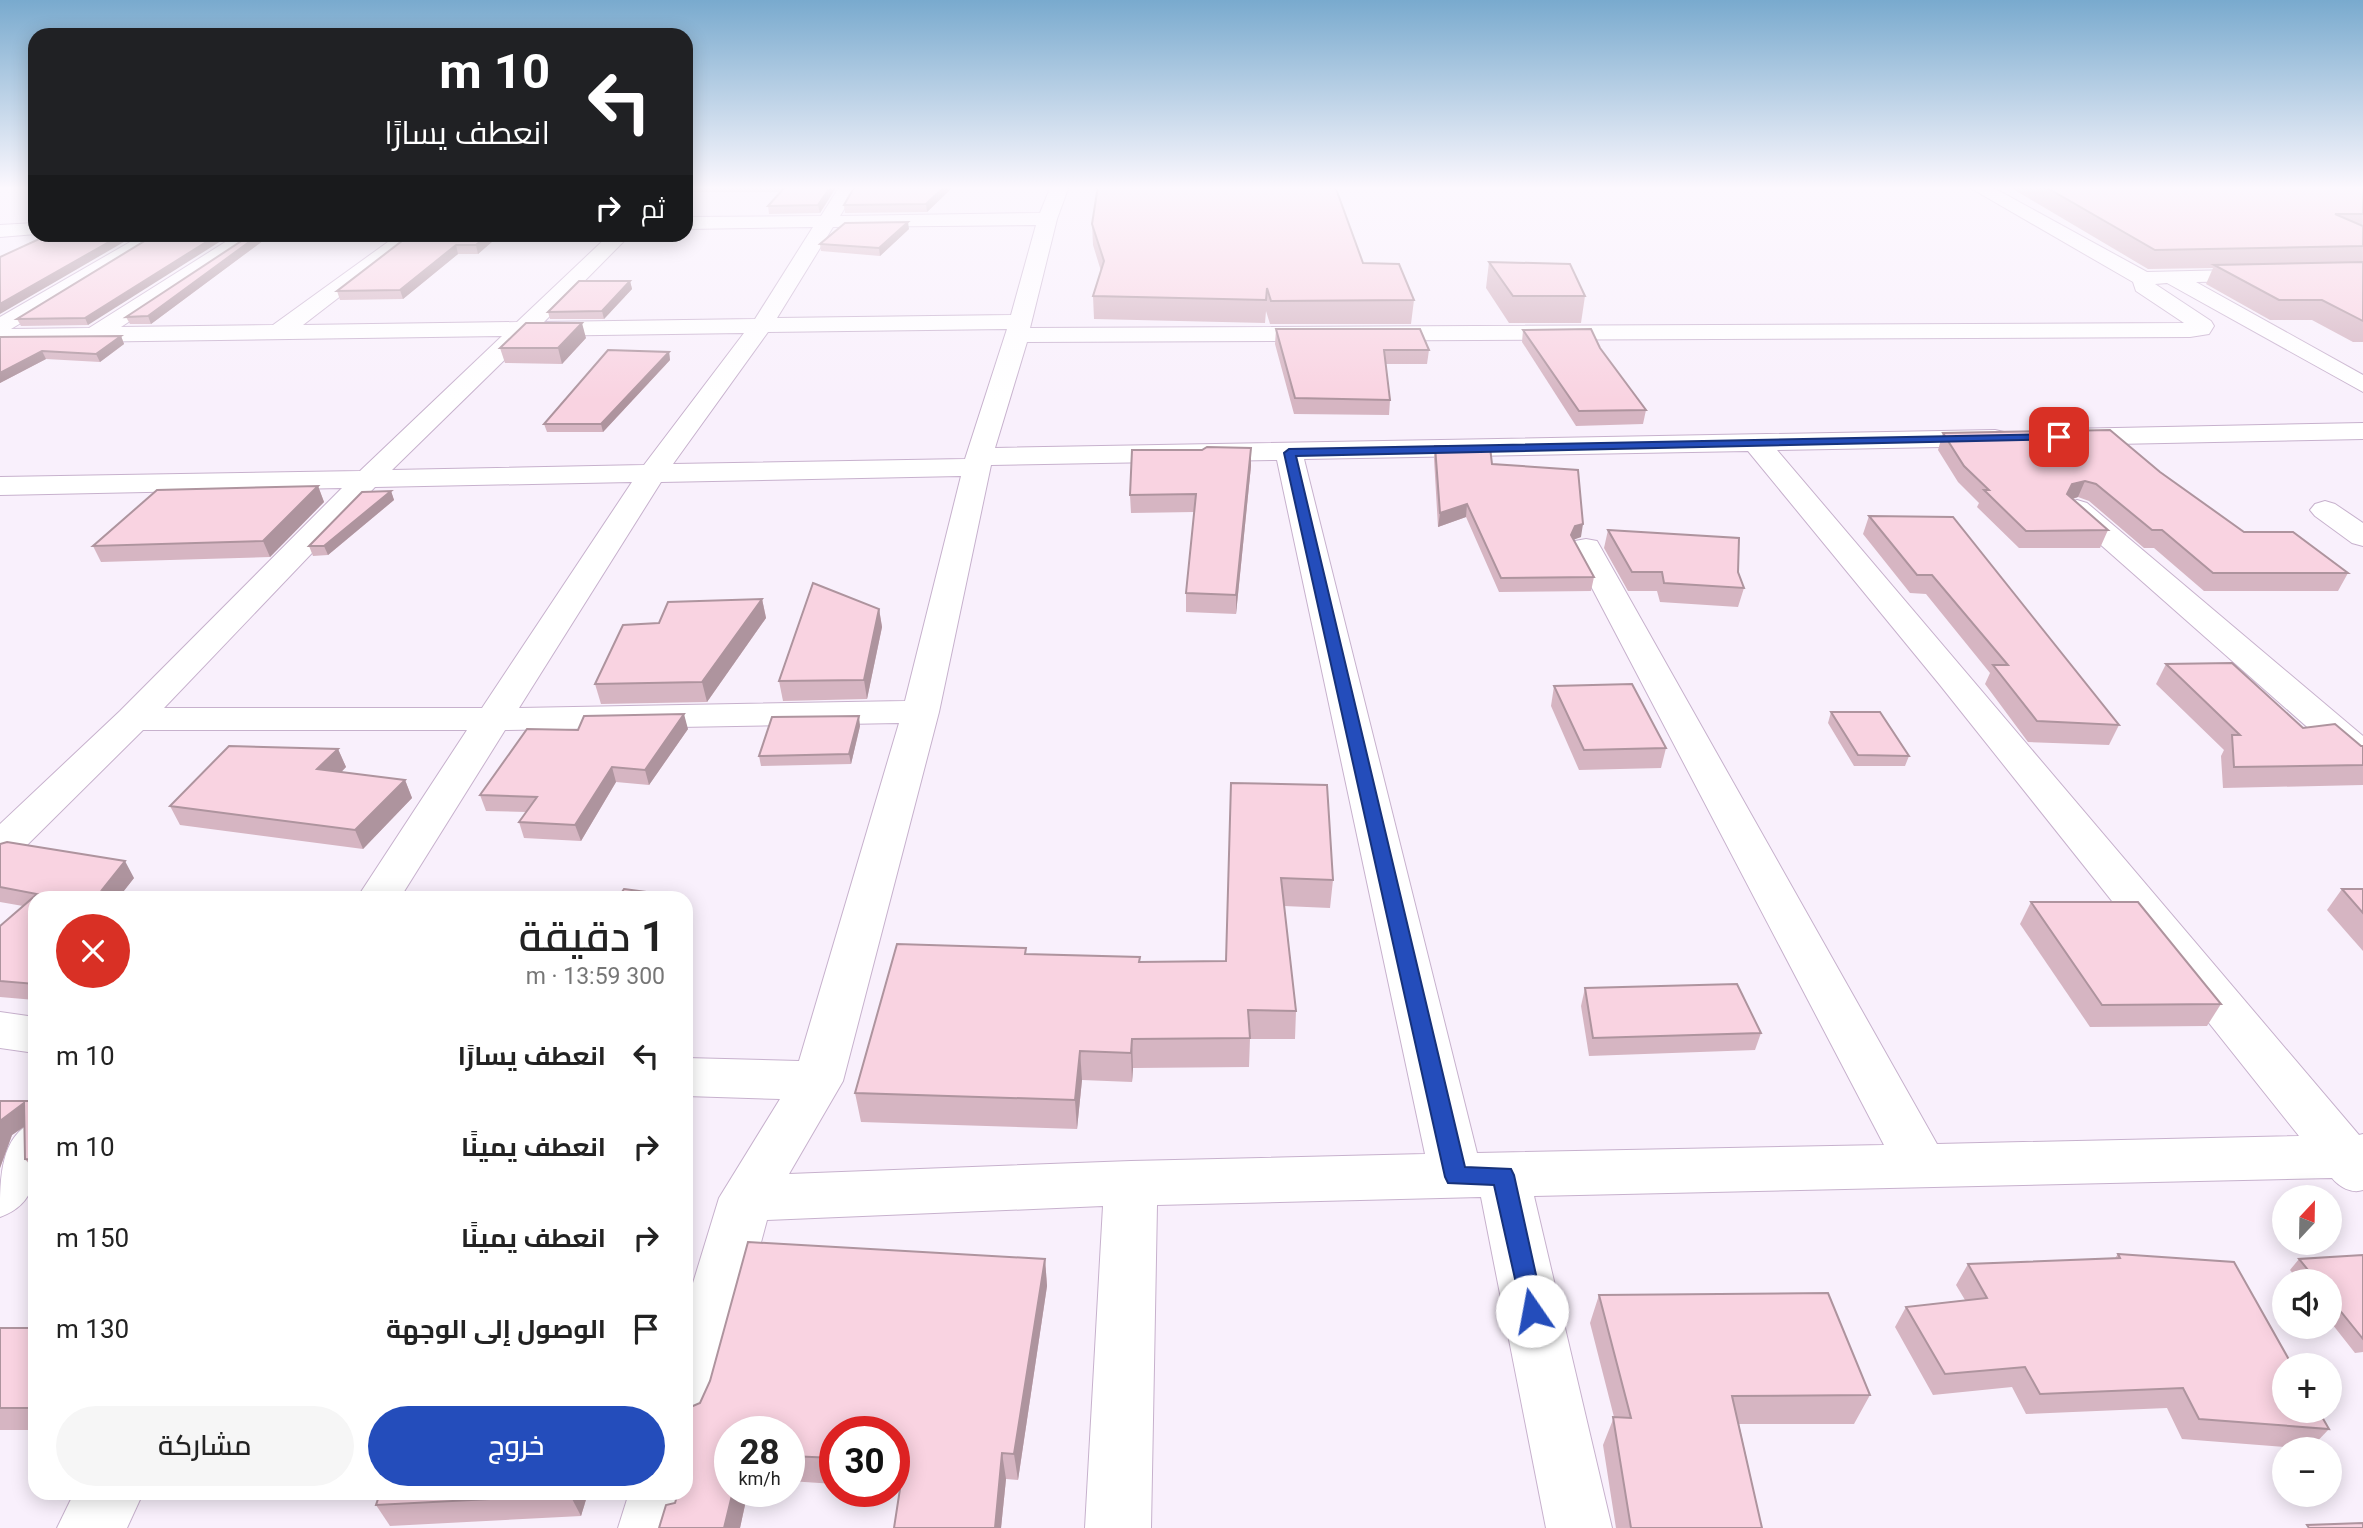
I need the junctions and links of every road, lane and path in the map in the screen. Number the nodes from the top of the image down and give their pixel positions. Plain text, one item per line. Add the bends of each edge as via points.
1 (119, 257) edge
2 (216, 257) edge
3 (380, 257) edge
4 (597, 257) edge
5 (803, 257) edge
6 (1038, 257) edge
7 (2105, 257) edge
8 (2363, 273) edge
9 (2170, 276) junction
10 (2144, 279) junction
11 (762, 325) junction
12 (0, 326) edge
13 (1017, 328) junction
14 (522, 329) junction
15 (279, 332) junction
16 (97, 333) junction
17 (0, 335) edge
18 (2361, 382) edge
19 (2363, 431) edge
20 (2046, 437) edge
21 (2018, 438) edge
22 (1756, 443) junction
23 (1289, 453) junction
24 (978, 462) junction
25 (653, 472) junction
26 (367, 479) junction
27 (0, 486) edge
28 (2077, 509) edge
29 (2325, 510) dead end
30 (2363, 537) edge
31 (1586, 548) dead end
32 (921, 712) junction
33 (133, 719) junction
34 (493, 719) junction
35 (2363, 757) edge
36 (0, 847) edge
37 (382, 891) edge
38 (0, 1030) edge
39 (28, 1034) edge
40 (693, 1077) edge
41 (818, 1081) junction
42 (28, 1152) edge
43 (2357, 1163) edge
44 (1923, 1167) junction
45 (1479, 1176) junction
46 (1131, 1183) junction
47 (0, 1194) edge
48 (746, 1198) junction
49 (693, 1383) edge
50 (107, 1500) edge
51 (659, 1500) edge
52 (90, 1528) edge
53 (651, 1528) edge
54 (1118, 1528) edge
55 (1579, 1528) edge

1 - 12 street
2 - 16 street
3 - 15 street
4 - 14 street
5 - 11 street
6 - 13 street
7 - 10 street
8 - 9 street
9 - 10 street
9 - 18 street
10 - 13 street via 2144,286 2203,326 2201,329
11 - 13 street
11 - 14 street
11 - 25 street
13 - 24 street
14 - 15 street
14 - 26 street
15 - 16 street
16 - 17 street
19 - 20 street
21 - 22 street
22 - 23 street
22 - 43 street
23 - 24 street
23 - 45 street
24 - 25 street
24 - 32 street
25 - 26 street
25 - 34 street
26 - 27 street
26 - 33 street
28 - 35 street
29 - 30 street
31 - 44 street
32 - 34 street
32 - 41 street
33 - 34 street
33 - 36 street
34 - 37 street
38 - 39 street
40 - 41 street
41 - 48 street
42 - 47 street
43 - 44 street
44 - 45 street
45 - 46 street
45 - 55 street
46 - 48 street
46 - 54 street
48 - 49 street
50 - 52 street
51 - 53 street

